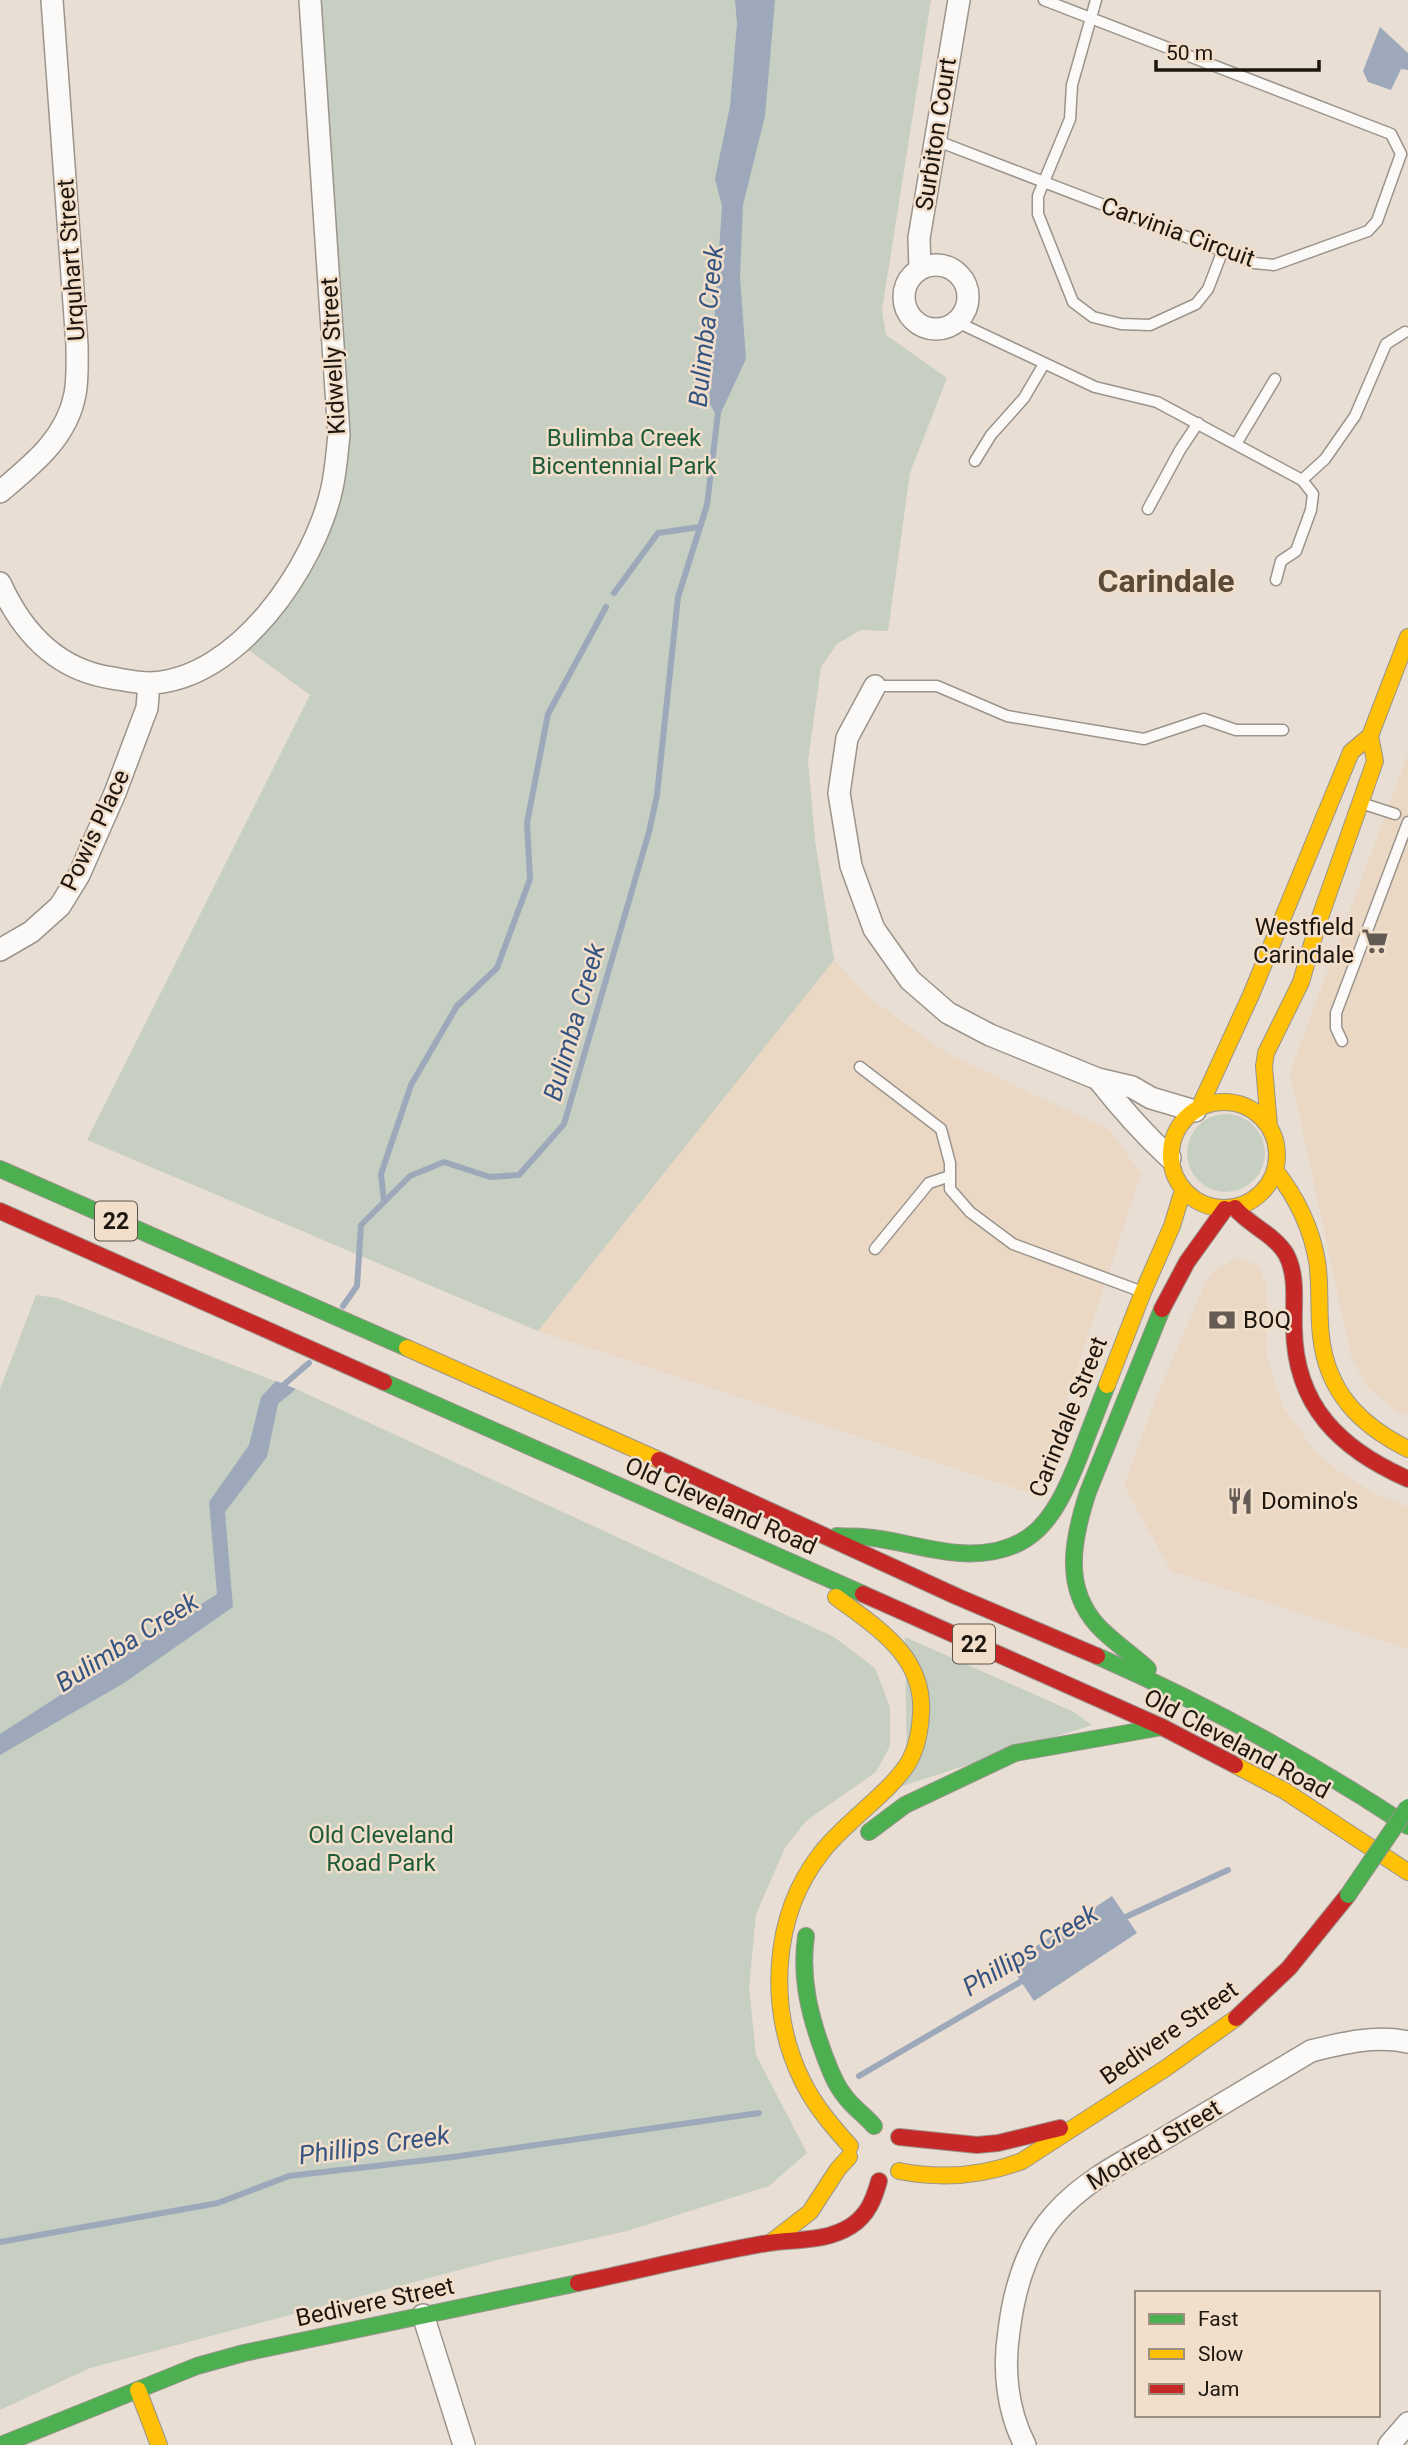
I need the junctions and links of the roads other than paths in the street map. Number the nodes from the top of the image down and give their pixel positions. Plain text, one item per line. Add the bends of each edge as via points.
1 (52, 0) edge
2 (310, 0) edge
3 (958, 0) edge
4 (1044, 0) edge
5 (1096, 0) edge
6 (1089, 18) junction
7 (935, 140) junction
8 (1045, 182) junction
9 (1223, 250) junction
10 (920, 269) junction
11 (957, 322) junction
12 (1405, 332) dead end
13 (1044, 364) junction
14 (1275, 379) dead end
15 (1198, 423) junction
16 (1236, 444) junction
17 (975, 461) dead end
18 (1302, 480) junction
19 (0, 492) edge
20 (1148, 509) dead end
21 (1276, 580) dead end
22 (0, 583) edge
23 (1408, 637) edge
24 (149, 683) junction
25 (875, 686) joint
26 (1283, 730) dead end
27 (1370, 736) junction
28 (1354, 805) junction
29 (1395, 814) dead end
30 (1336, 821) dead end
31 (1408, 822) edge
32 (1320, 830) junction
33 (0, 950) edge
34 (1342, 1041) dead end
35 (860, 1067) dead end
36 (1098, 1079) junction
37 (1197, 1109) junction
38 (1269, 1126) junction
39 (1170, 1158) junction
40 (0, 1169) edge
41 (1275, 1170) junction
42 (950, 1175) junction
43 (1183, 1190) junction
44 (1230, 1208) junction
45 (0, 1211) edge
46 (875, 1249) dead end
47 (1143, 1292) junction
48 (1167, 1301) junction
49 (1408, 1449) edge
50 (1408, 1479) edge
51 (825, 1535) junction
52 (787, 1559) junction
53 (1168, 1689) junction
54 (1162, 1727) junction
55 (1408, 1807) edge
56 (1408, 1826) edge
57 (859, 1842) dead end
58 (1408, 1872) edge
59 (811, 1919) dead end
60 (1408, 2042) edge
61 (1077, 2124) junction
62 (874, 2126) junction
63 (899, 2137) junction
64 (859, 2167) junction
65 (899, 2171) junction
66 (770, 2243) junction
67 (423, 2315) junction
68 (138, 2390) junction
69 (1408, 2423) edge
70 (1, 2445) edge
71 (159, 2445) edge
72 (464, 2445) edge
73 (1025, 2445) edge
74 (1390, 2445) edge

1 - 19 street, Urquhart Street via 78,345 75,395 59,435 34,465
2 - 24 street, Kidwelly Street via 340,435 332,489 293,578 239,643 204,670
3 - 7 street, Surbiton Court
4 - 6 lane, Carvinia Circuit
5 - 6 lane
6 - 8 lane via 1072,85 1070,119
6 - 9 lane, Carvinia Circuit via 1391,134 1401,153 1377,221 1368,231 1274,265 1254,263
7 - 8 lane, Carvinia Circuit
7 - 10 street, Surbiton Court via 919,238
8 - 9 lane, Carvinia Circuit
8 - 9 lane via 1038,196 1038,214 1073,302 1093,317 1150,325 1196,304 1208,289
10 - 11 street via 944,266 961,277 968,301
10 - 11 street via 905,285 904,306 909,316 928,328
11 - 13 lane
12 - 18 lane via 1386,344 1355,416 1325,459
13 - 15 lane via 1095,387 1157,402
13 - 17 lane
14 - 16 lane
15 - 16 lane
15 - 20 lane
16 - 18 lane
18 - 21 lane via 1313,494 1311,510 1296,551 1281,561
22 - 24 street, Kidwelly Street via 27,630 59,659 93,675
23 - 27 main road
24 - 33 street, Powis Place via 147,708 79,875 60,906 31,932
25 - 26 lane via 937,686 1007,716 1144,739 1204,719 1236,730
25 - 36 street via 847,738 839,793 850,866 874,929 909,980 948,1013
27 - 28 main road via 1375,761
27 - 32 main road via 1351,752
28 - 29 lane
28 - 38 main road via 1301,982 1266,1053
30 - 32 lane
31 - 34 lane via 1336,1013
32 - 37 main road via 1244,1012
35 - 42 lane via 941,1129
36 - 37 street
36 - 39 street
37 - 38 main road via 1220,1102 1236,1104
37 - 39 main road via 1176,1131
38 - 41 main road via 1277,1152
39 - 43 main road
40 - 51 main road, Old Cleveland Road / 22
41 - 44 main road via 1260,1194
41 - 49 main road via 1295,1195 1311,1237 1323,1354 1341,1399 1367,1427
42 - 46 lane via 929,1183
42 - 47 lane via 950,1189 970,1212 1013,1244
43 - 44 main road via 1209,1207
43 - 47 main road, Carindale Street
44 - 48 main road, Carindale Street via 1193,1252
44 - 50 main road via 1275,1240 1289,1262 1296,1358 1307,1394 1320,1415 1358,1455
45 - 52 main road, Old Cleveland Road / 22
47 - 48 lane
47 - 51 main road, Carindale Street via 1059,1507 1037,1531 1005,1550 984,1554
48 - 53 main road, Carindale Street via 1085,1504 1072,1566 1080,1598 1100,1630
51 - 53 main road, Old Cleveland Road / 22
52 - 54 main road, Old Cleveland Road / 22
52 - 64 main road via 898,1647 911,1665 922,1700 920,1734 907,1765 815,1863 791,1909 780,1952 778,1994 792,2055 814,2102
53 - 56 main road, Old Cleveland Road / 22 via 1262,1736
54 - 57 main road via 1015,1753 905,1805
54 - 58 main road, Old Cleveland Road / 22 via 1285,1790
55 - 61 main road, Bedivere Street, bridge via 1321,1932 1251,2006 1187,2054
59 - 62 main road via 803,1956 809,2015 836,2085
60 - 73 street, Modred Street via 1352,2040 1311,2051 1089,2183 1054,2215 1030,2253 1013,2297 1006,2350 1009,2397
61 - 63 main road, Bedivere Street via 977,2145
61 - 65 main road, Bedivere Street via 1004,2168 962,2175
62 - 63 main road via 892,2130
62 - 64 main road via 859,2132
63 - 65 main road via 905,2154
64 - 65 main road via 886,2180
64 - 66 main road, Bedivere Street via 837,2168 807,2215
64 - 66 main road, Bedivere Street via 876,2199 850,2226 814,2240
66 - 67 main road, Bedivere Street
67 - 68 main road, Bedivere Street via 244,2353
67 - 72 street
68 - 70 main road, Bedivere Street
68 - 71 main road
69 - 74 street

